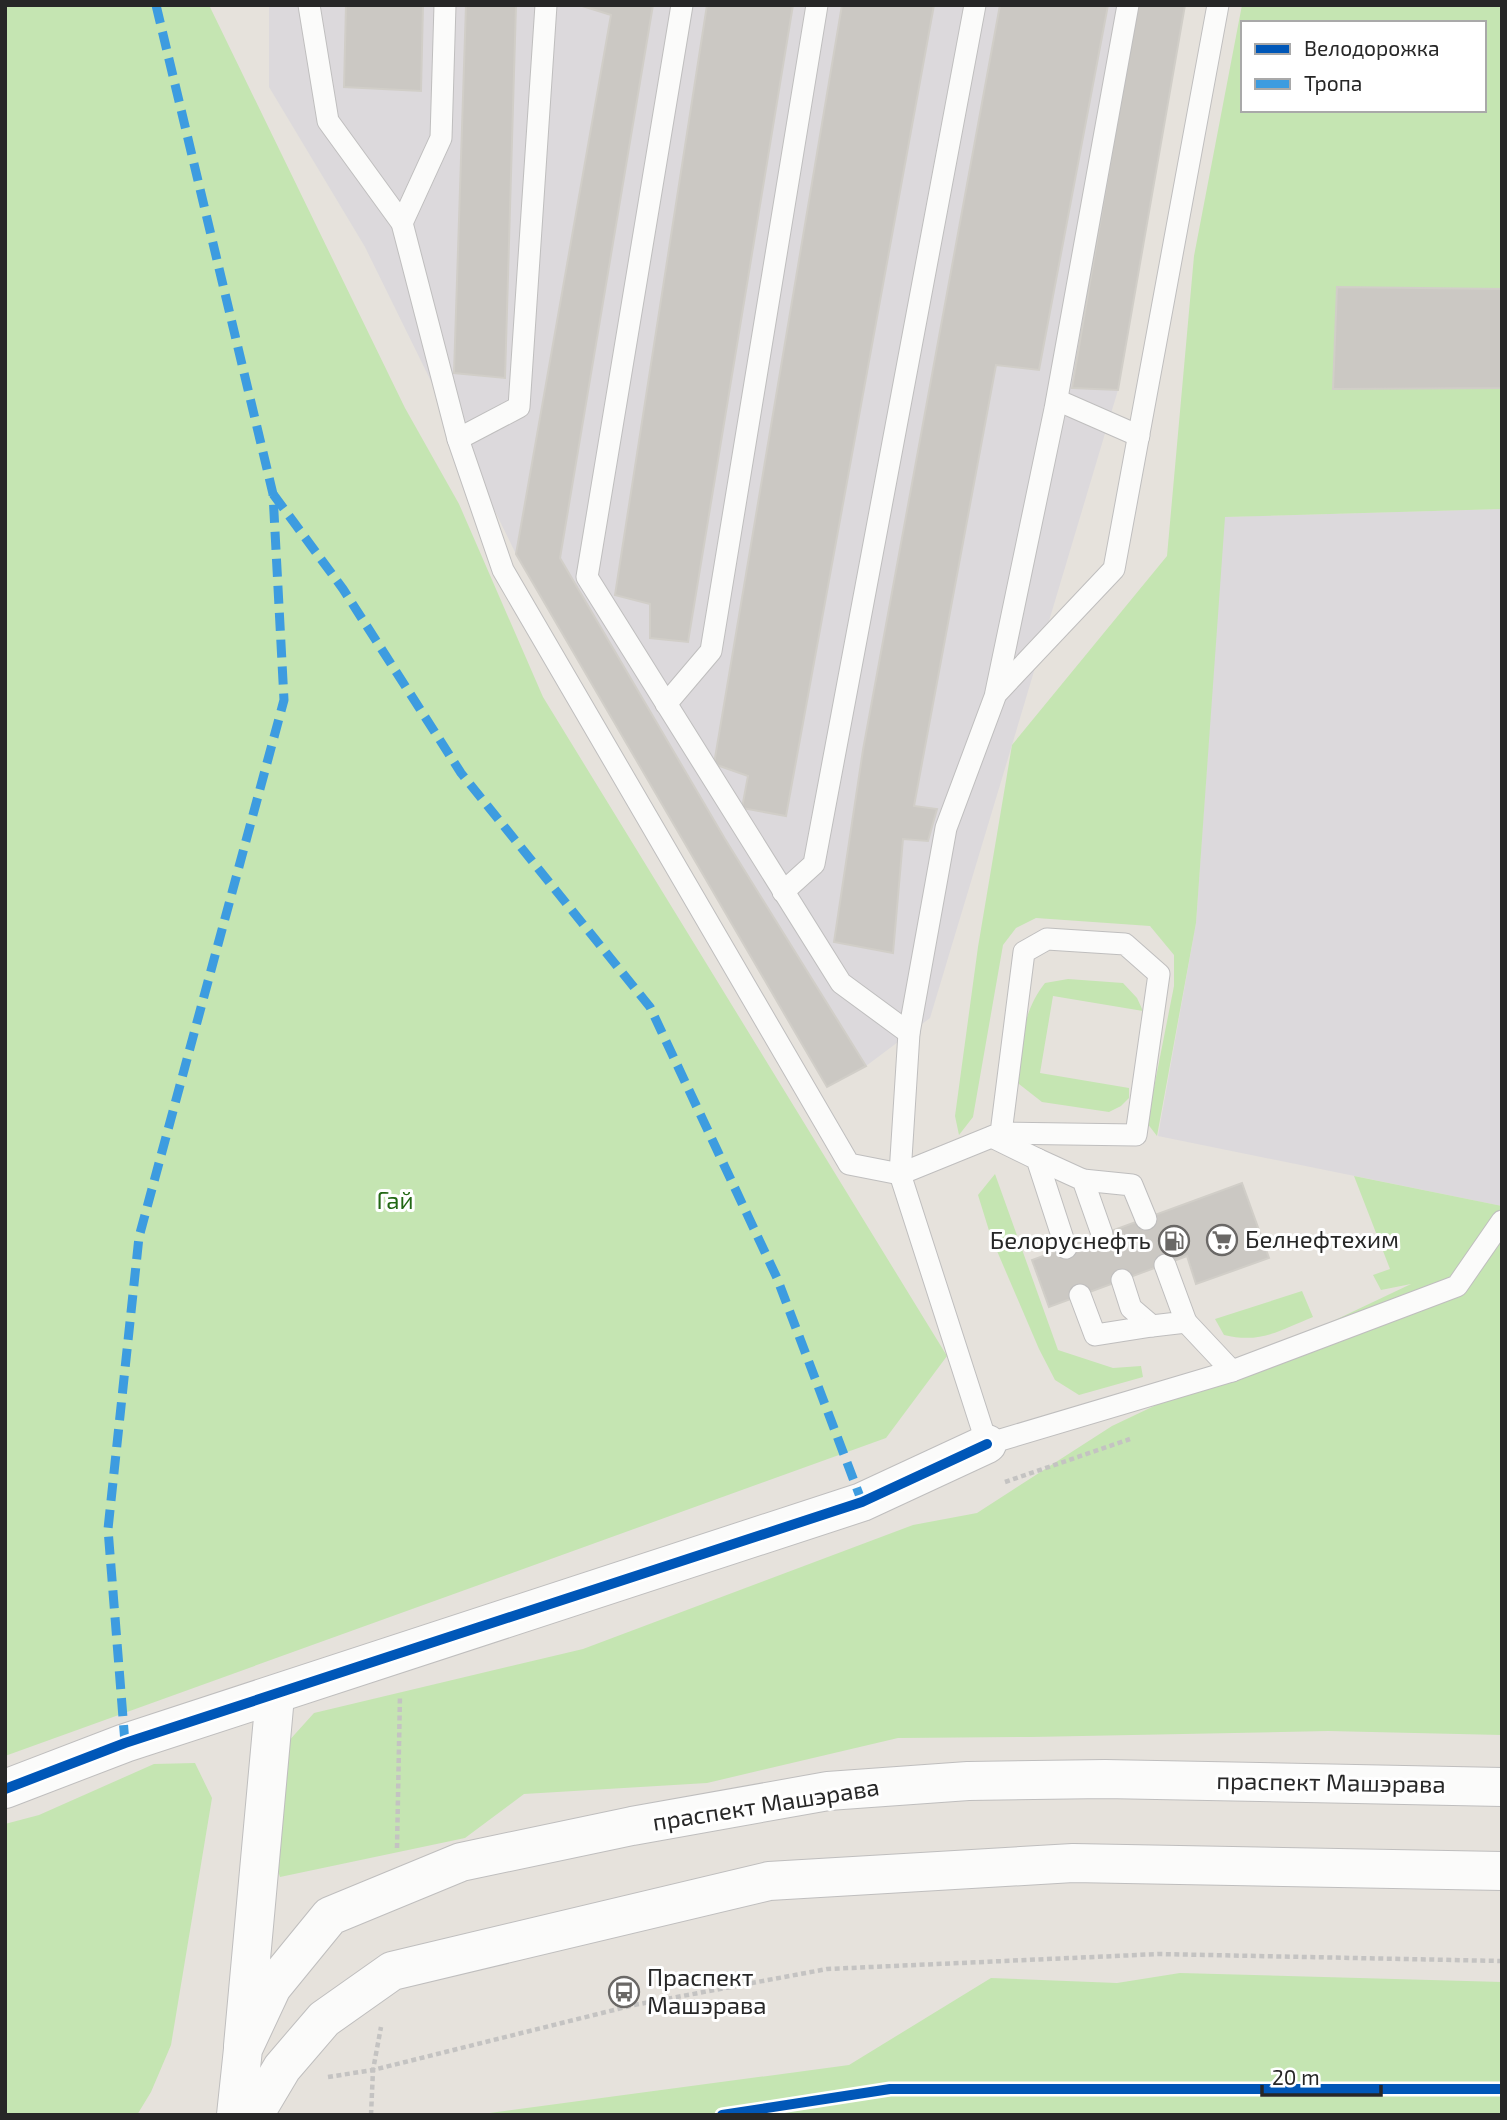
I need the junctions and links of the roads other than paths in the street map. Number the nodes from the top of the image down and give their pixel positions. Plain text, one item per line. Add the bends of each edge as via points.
1 (309, 5) edge
2 (445, 5) edge
3 (546, 5) edge
4 (682, 5) edge
5 (817, 5) edge
6 (975, 5) edge
7 (1129, 5) edge
8 (1218, 5) edge
9 (402, 223) junction
10 (1057, 400) junction
11 (1139, 436) junction
12 (458, 439) junction
13 (996, 694) junction
14 (666, 705) junction
15 (783, 892) junction
16 (909, 1033) junction
17 (997, 1135) junction
18 (1037, 1159) junction
19 (900, 1174) junction
20 (1083, 1180) junction
21 (1146, 1219) dead end
22 (1502, 1222) edge
23 (1102, 1234) dead end
24 (1066, 1248) dead end
25 (1165, 1265) dead end
26 (1122, 1280) dead end
27 (1080, 1295) dead end
28 (1186, 1322) junction
29 (1152, 1326) junction
30 (1232, 1371) junction
31 (986, 1444) junction
32 (275, 1696) junction
33 (1502, 1787) edge
34 (5, 1789) edge
35 (1502, 1871) edge
36 (243, 2049) junction
37 (263, 2101) edge
38 (236, 2115) edge

1 - 9 lane via 328,121
2 - 9 lane via 440,138
3 - 12 lane via 519,407
4 - 14 lane via 587,578
5 - 14 lane via 711,651
6 - 15 lane via 814,864
7 - 10 lane
8 - 11 lane
9 - 12 lane
10 - 11 lane
10 - 13 lane
11 - 13 lane via 1114,569
12 - 19 lane via 503,570 849,1164
13 - 16 lane via 946,828
14 - 15 lane
15 - 16 lane via 841,983
16 - 19 lane
17 - 17 lane via 1024,952 1047,939 1125,944 1159,974 1136,1135
17 - 18 lane
17 - 19 lane
18 - 20 lane
18 - 24 lane
19 - 31 lane
20 - 21 lane via 1132,1185
20 - 23 lane
22 - 30 lane via 1457,1286
25 - 28 lane
26 - 29 lane via 1131,1308
27 - 29 lane via 1095,1335
28 - 29 lane
28 - 30 lane
30 - 31 lane
31 - 32 main road via 862,1502
32 - 34 main road
32 - 36 main road
33 - 36 main road, праспект Машэрава via 1105,1779 968,1781 828,1791 632,1826 460,1862 330,1916 272,1987
35 - 37 main road via 1073,1863 769,1881 392,1971 324,2019 282,2068
36 - 38 main road

